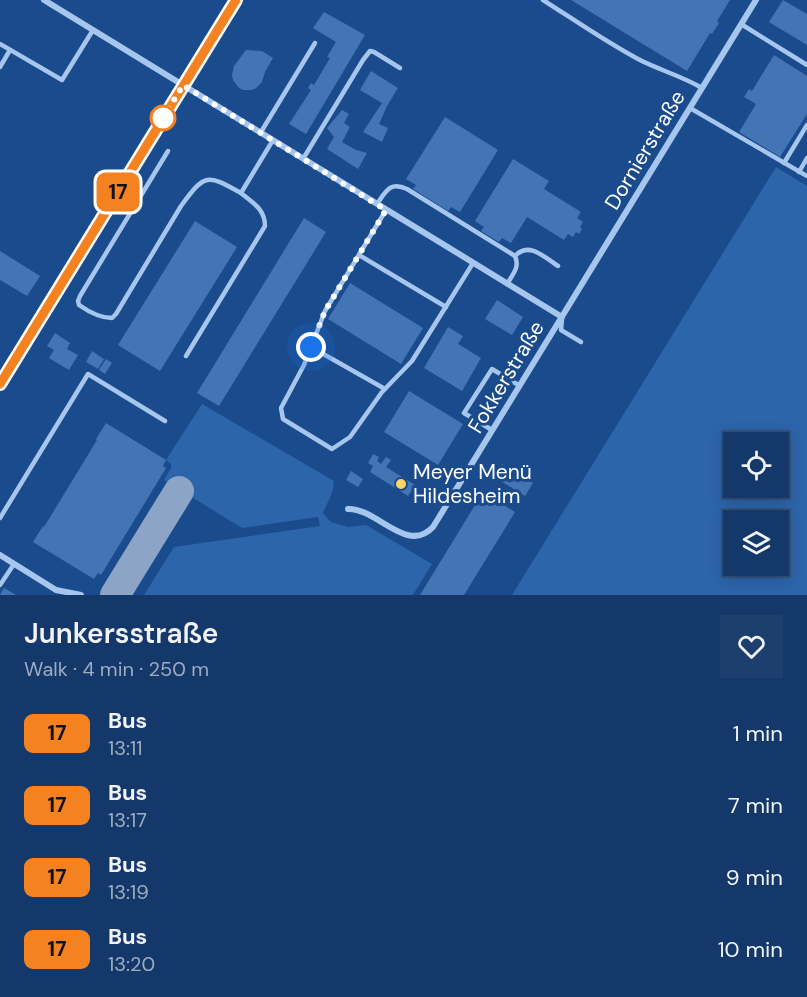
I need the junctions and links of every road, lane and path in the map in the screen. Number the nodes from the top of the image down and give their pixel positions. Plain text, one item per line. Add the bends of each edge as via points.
1 (44, 0) edge
2 (236, 0) edge
3 (543, 0) edge
4 (756, 0) edge
5 (741, 24) junction
6 (93, 30) junction
7 (315, 43) dead end
8 (0, 44) edge
9 (10, 50) junction
10 (807, 65) edge
11 (0, 67) edge
12 (400, 68) dead end
13 (183, 85) junction
14 (702, 88) junction
15 (690, 108) junction
16 (807, 125) edge
17 (261, 132) junction
18 (273, 140) junction
19 (168, 151) dead end
20 (807, 158) edge
21 (303, 159) junction
22 (784, 163) junction
23 (799, 172) junction
24 (807, 176) edge
25 (241, 193) junction
26 (377, 204) junction
27 (386, 210) junction
28 (359, 255) junction
29 (515, 256) junction
30 (473, 263) junction
31 (558, 266) dead end
32 (507, 284) junction
33 (447, 307) junction
34 (562, 317) junction
35 (581, 342) dead end
36 (311, 347) junction
37 (186, 356) dead end
38 (0, 384) edge
39 (520, 386) junction
40 (385, 389) junction
41 (165, 421) dead end
42 (492, 430) junction
43 (348, 509) dead end
44 (0, 518) edge
45 (0, 555) edge
46 (14, 564) junction
47 (0, 585) edge
48 (81, 595) edge

1 - 6 street
2 - 13 street
3 - 14 lane via 635,57
4 - 5 street, Dornierstraße
5 - 10 lane
5 - 14 street, Dornierstraße
6 - 9 lane via 62,80
6 - 13 street
7 - 17 lane
8 - 9 lane
9 - 11 lane
12 - 21 lane via 370,51
13 - 17 street
13 - 38 street
14 - 15 street, Dornierstraße
15 - 22 lane
15 - 34 street, Dornierstraße
16 - 22 lane
17 - 18 street
18 - 21 street
18 - 25 lane
19 - 25 lane via 80,296 79,305 88,311 108,318 117,314 181,206 202,182 218,180
20 - 23 lane
21 - 26 street
22 - 23 lane
23 - 24 lane
25 - 37 lane via 262,212 265,226
26 - 27 street
26 - 29 lane via 389,188 402,187
27 - 28 lane
27 - 30 street
28 - 33 lane
28 - 36 lane via 325,311
29 - 31 lane via 521,250 532,250
29 - 32 lane via 518,266
30 - 32 street
30 - 33 lane
32 - 34 street
33 - 40 lane via 412,361
34 - 35 lane via 561,330
34 - 39 street, Fokkerstraße
36 - 40 lane
36 - 40 lane via 281,408 284,419 332,449 350,437
39 - 42 street, Fokkerstraße
39 - 42 lane via 492,369 464,413
41 - 44 lane via 88,374
42 - 43 street, Fokkerstraße via 433,527 423,534 407,536 365,512
45 - 46 street
46 - 47 lane
46 - 48 street via 56,590

